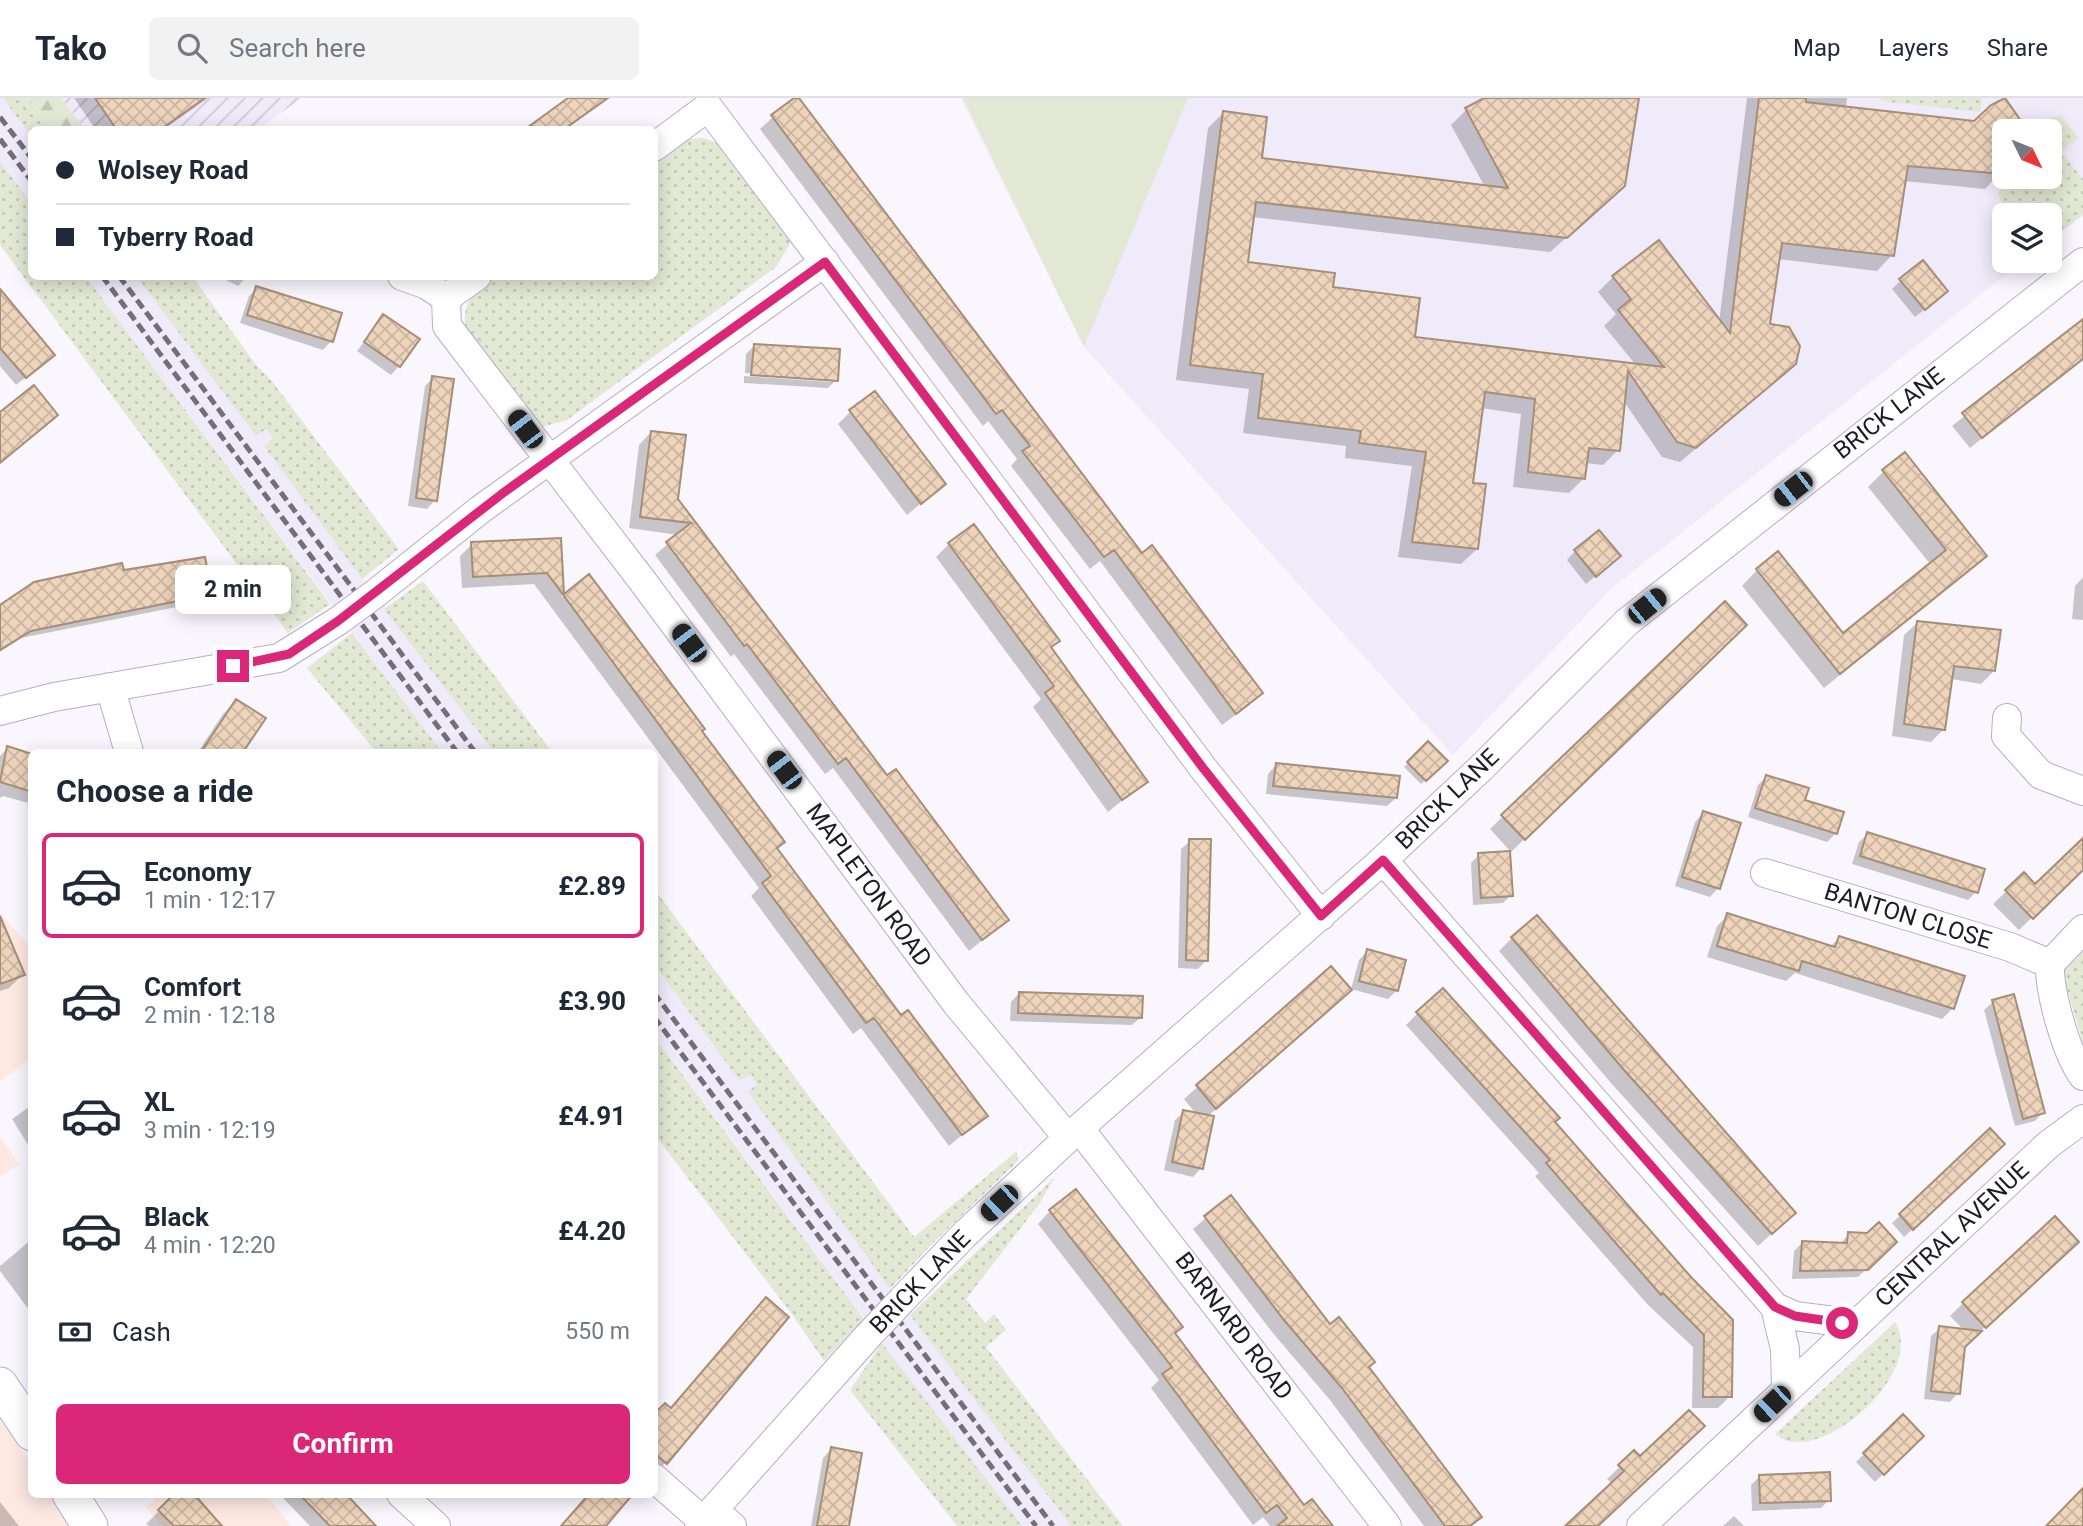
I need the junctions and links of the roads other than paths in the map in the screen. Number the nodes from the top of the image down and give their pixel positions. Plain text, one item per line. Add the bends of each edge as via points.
1 (708, 103) edge
2 (658, 144) edge
3 (825, 262) junction
4 (2083, 262) edge
5 (413, 280) edge
6 (471, 280) edge
7 (446, 298) junction
8 (548, 461) junction
9 (110, 687) junction
10 (0, 711) edge
11 (2007, 718) dead end
12 (129, 749) edge
13 (2083, 791) edge
14 (1383, 860) junction
15 (1765, 873) dead end
16 (1321, 916) junction
17 (2083, 929) edge
18 (2050, 964) junction
19 (2083, 1076) edge
20 (2083, 1119) edge
21 (1074, 1133) junction
22 (1775, 1307) junction
23 (1857, 1324) junction
24 (0, 1385) edge
25 (1786, 1390) junction
26 (28, 1427) edge
27 (658, 1481) edge
28 (72, 1498) edge
29 (405, 1498) edge
30 (712, 1521) edge
31 (90, 1526) edge
32 (436, 1526) edge
33 (1387, 1526) edge
34 (1641, 1526) edge

1 - 2 street
1 - 3 street
3 - 8 street
3 - 16 street via 1203,768
4 - 14 street, BRICK LANE via 1627,622
5 - 7 street
6 - 7 street
7 - 8 street, MAPLETON ROAD via 447,327
8 - 9 street, bridge via 338,621 279,658
8 - 21 street, MAPLETON ROAD via 956,1003
9 - 10 street
9 - 12 street
11 - 13 street via 2006,736 2041,775
14 - 16 street, BRICK LANE
14 - 22 street
15 - 18 street, BANTON CLOSE via 2010,947
16 - 21 street, BRICK LANE
17 - 18 street
18 - 19 street via 2052,989
20 - 23 street, CENTRAL AVENUE via 2049,1144
21 - 30 street, BRICK LANE, bridge via 964,1235 868,1336
21 - 33 street, BARNARD ROAD
22 - 23 street via 1795,1316
22 - 25 street
23 - 25 street, CENTRAL AVENUE
24 - 26 main road
25 - 34 street, CENTRAL AVENUE
27 - 30 street
28 - 31 main road
29 - 32 street

